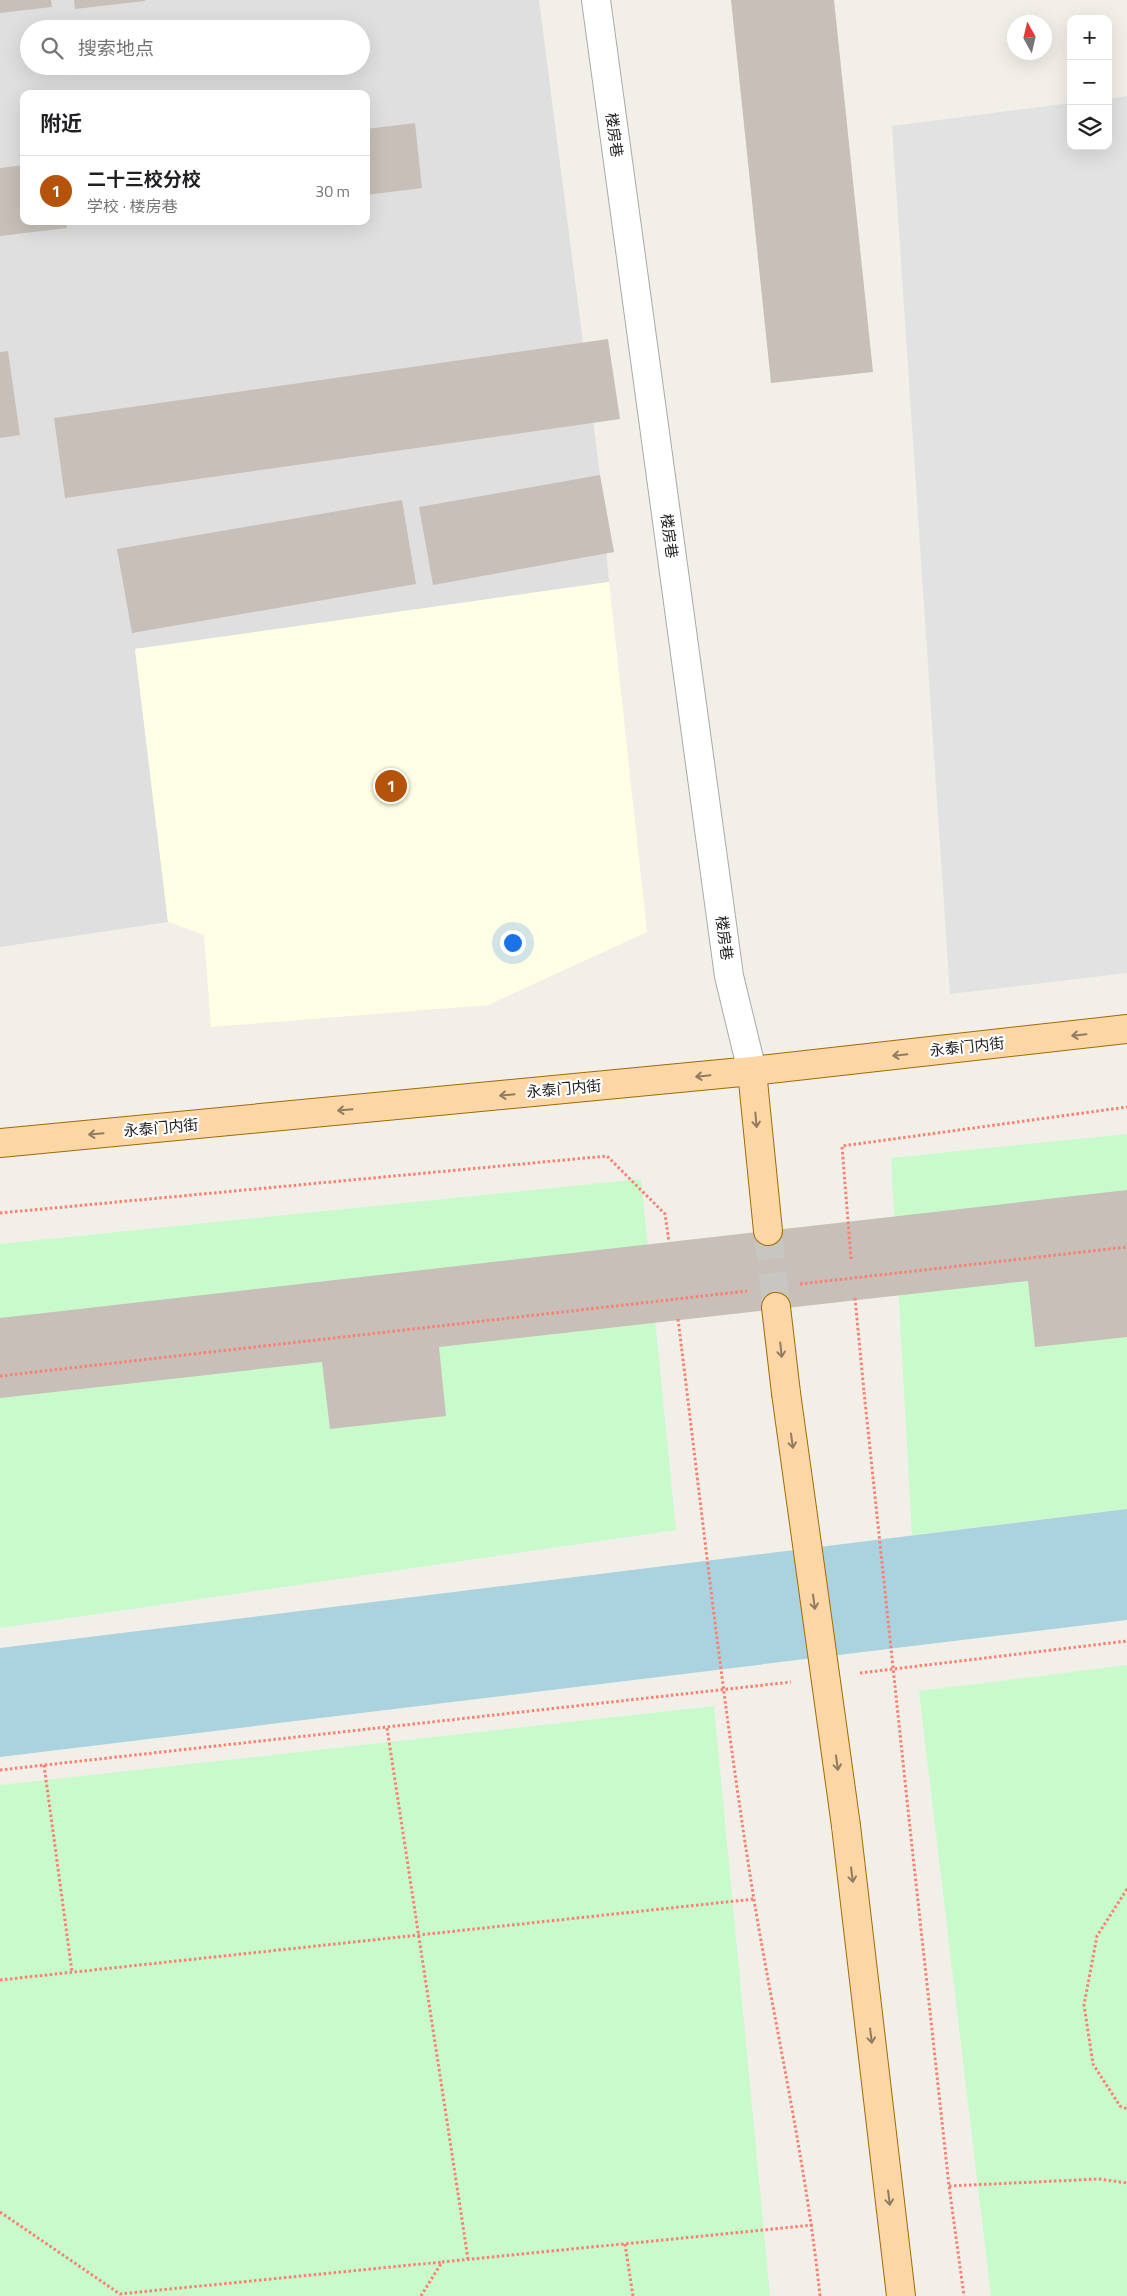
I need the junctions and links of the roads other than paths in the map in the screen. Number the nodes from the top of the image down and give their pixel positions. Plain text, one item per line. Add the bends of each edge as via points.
1 (596, 0) edge
2 (1127, 1030) edge
3 (752, 1071) junction
4 (0, 1143) edge
5 (768, 1231) tunnel mouth
6 (784, 1296) tunnel mouth
7 (901, 2296) edge

1 - 3 street, 楼房巷 via 729,976
2 -> 3 main road, 永泰门内街
3 -> 4 main road, 永泰门内街
3 -> 5 main road
6 -> 7 main road, bridge via 786,1393 846,1826

